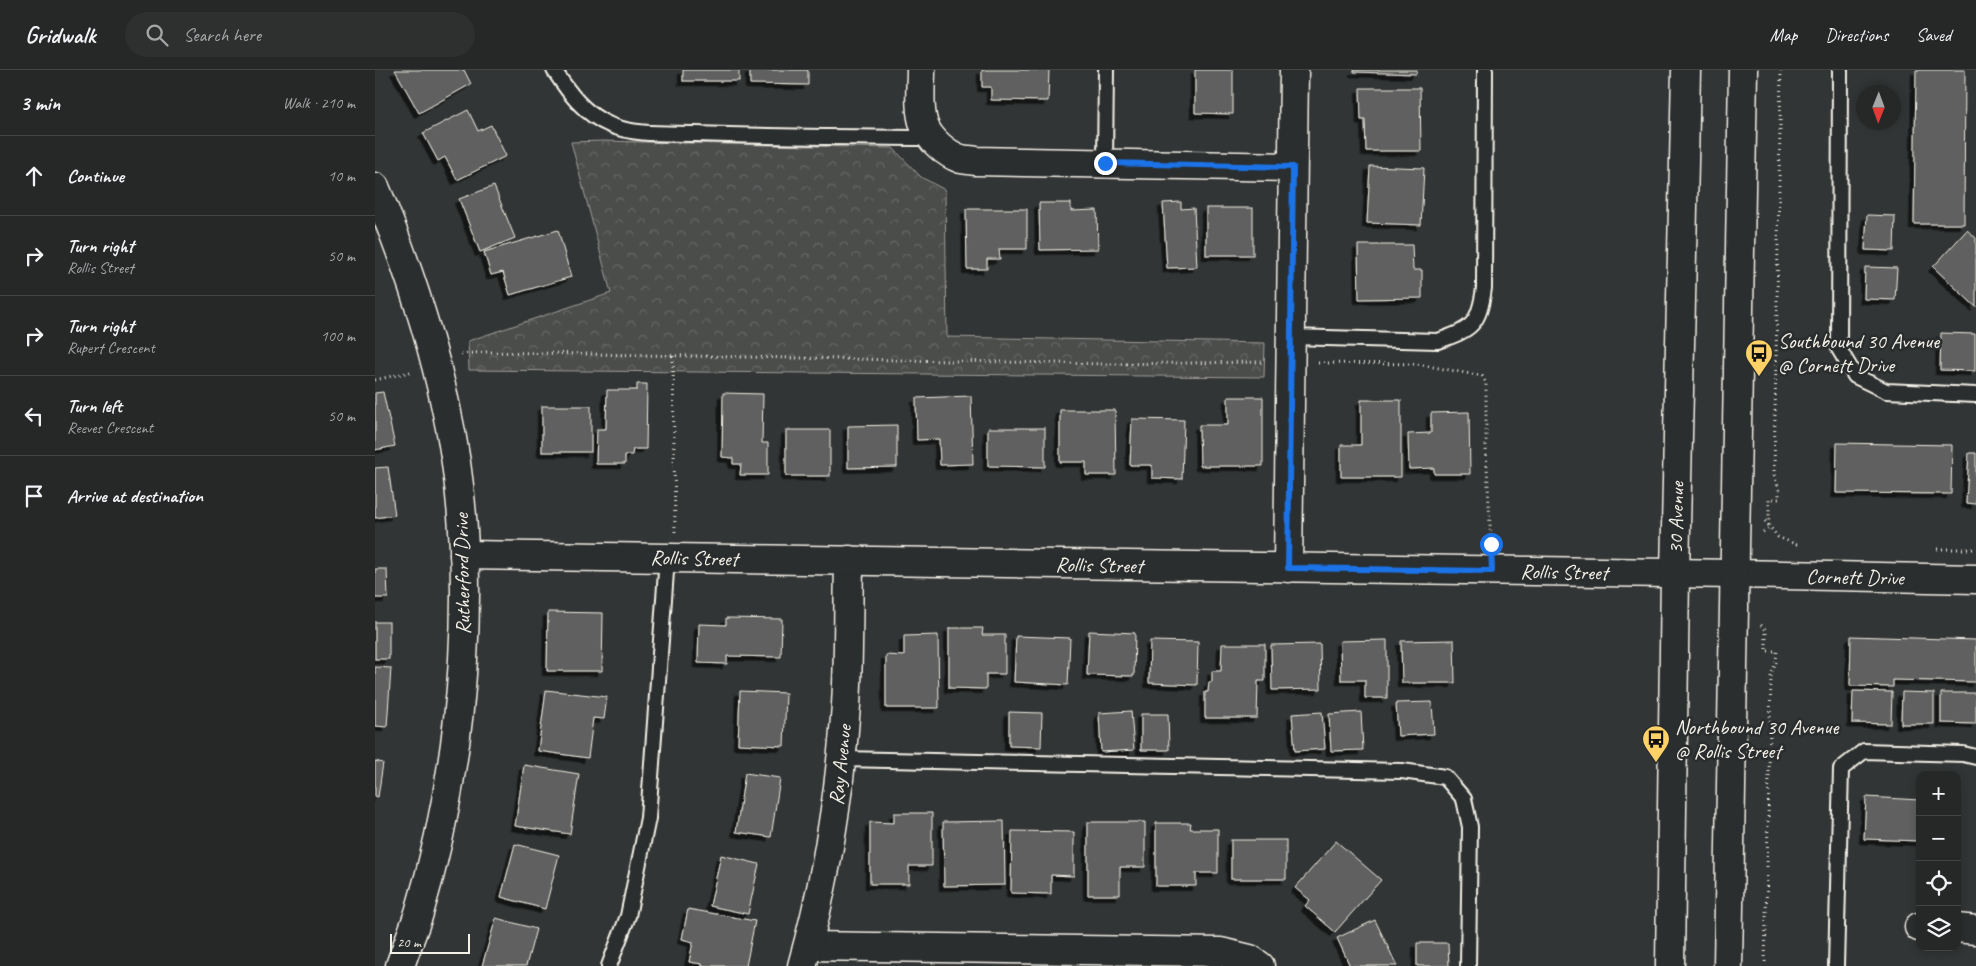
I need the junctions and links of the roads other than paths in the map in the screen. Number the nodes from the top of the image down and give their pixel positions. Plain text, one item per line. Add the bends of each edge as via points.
1 (554, 70) edge
2 (921, 70) edge
3 (1106, 70) edge
4 (1294, 70) edge
5 (1485, 70) edge
6 (1686, 70) edge
7 (1743, 70) edge
8 (1839, 70) edge
9 (932, 138) junction
10 (1105, 163) junction
11 (1293, 167) junction
12 (375, 187) edge
13 (1290, 337) junction
14 (1976, 395) edge
15 (464, 555) junction
16 (671, 558) junction
17 (849, 560) junction
18 (1288, 568) junction
19 (1675, 573) junction
20 (1735, 574) junction
21 (1976, 579) edge
22 (1976, 757) edge
23 (842, 759) junction
24 (1961, 928) edge
25 (1976, 930) edge
26 (805, 956) edge
27 (1093, 958) edge
28 (400, 966) edge
29 (609, 966) edge
30 (1260, 966) edge
31 (1468, 966) edge
32 (1670, 966) edge
33 (1728, 966) edge
34 (1836, 966) edge

1 - 9 lane via 589,115 611,126 639,132
2 - 9 street via 921,112
3 - 10 lane
4 - 11 street
5 - 13 lane via 1484,288 1481,308 1474,323 1438,341
6 - 19 street, 30 Avenue
7 - 20 street
8 - 14 lane via 1839,349 1855,376 1886,391
9 - 10 street via 960,158
10 - 11 street
11 - 13 street
12 - 15 street, Rutherford Drive via 397,238 447,409
13 - 18 street
15 - 16 street, Rollis Street
15 - 28 street, Rutherford Drive via 463,645 457,733 433,858 419,914
16 - 17 street, Rollis Street
16 - 29 lane via 648,818 628,916
17 - 18 street, Rollis Street
17 - 23 street, Ray Avenue
18 - 19 street, Rollis Street
19 - 20 street, Rollis Street
19 - 32 street, 30 Avenue
20 - 21 street, Cornett Drive
20 - 33 street
22 - 34 lane via 1865,751 1841,769
23 - 26 street, Ray Avenue via 822,890
23 - 31 lane via 1402,771 1445,777 1464,799 1470,828
24 - 25 street
26 - 27 street
27 - 30 street via 1221,952 1250,959

